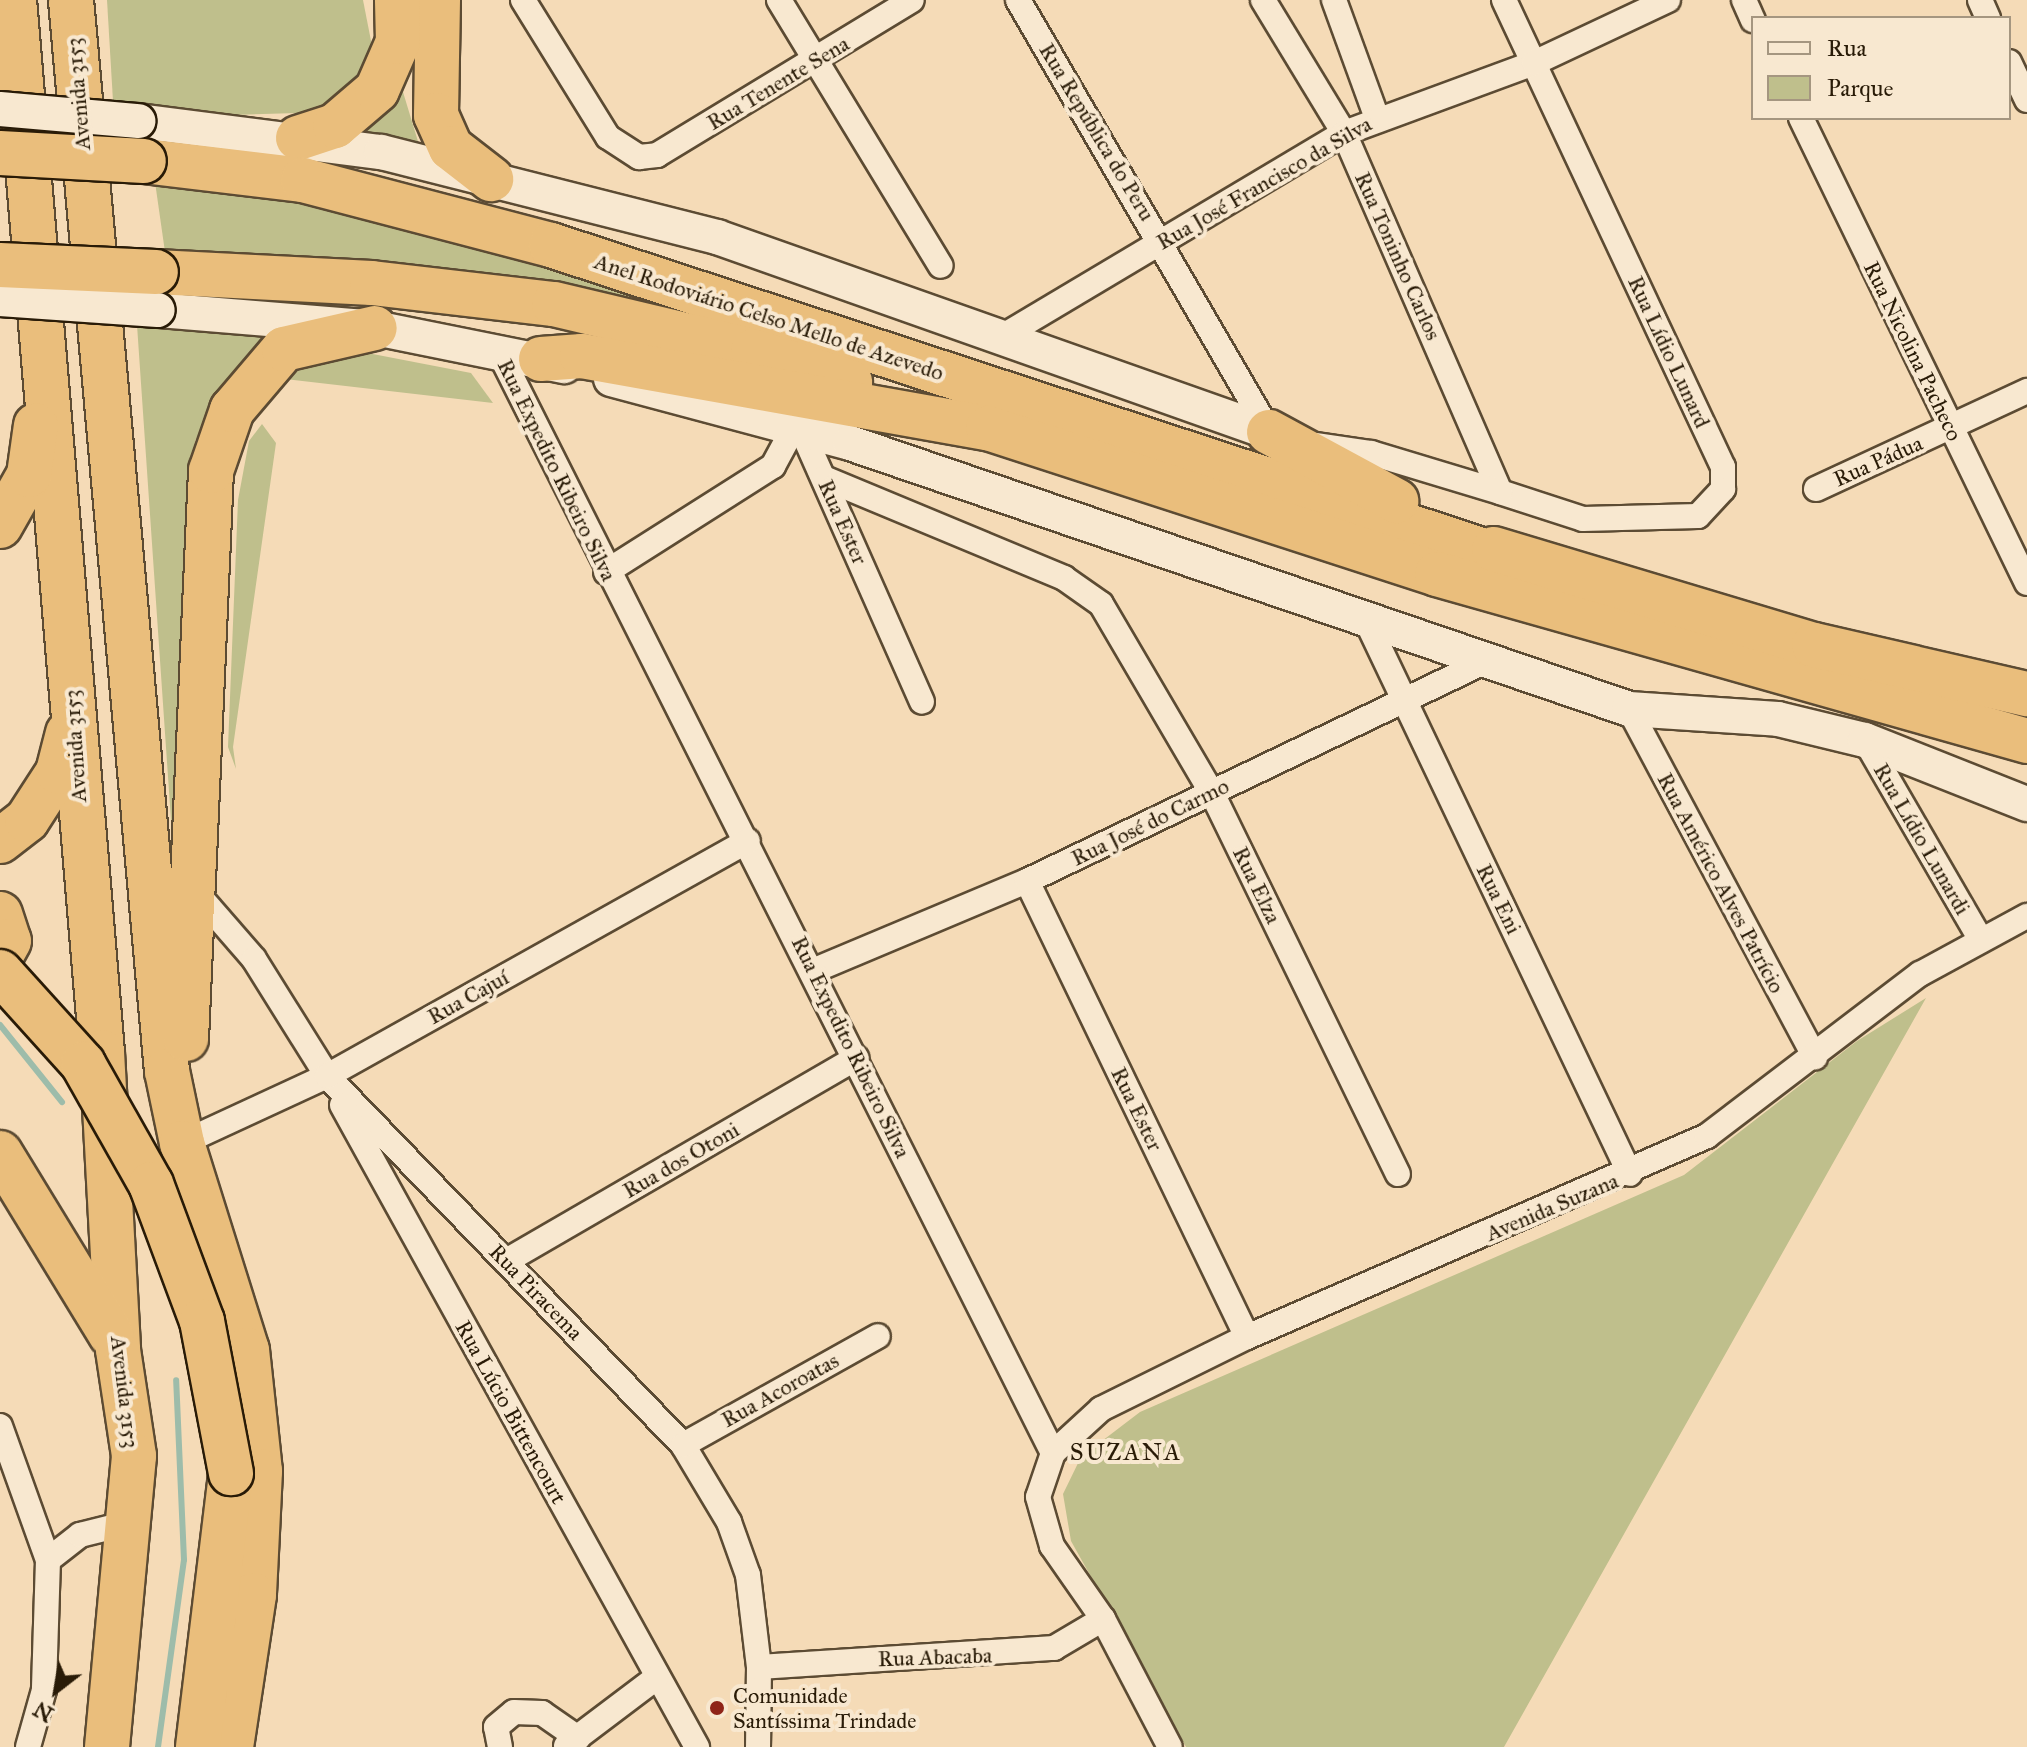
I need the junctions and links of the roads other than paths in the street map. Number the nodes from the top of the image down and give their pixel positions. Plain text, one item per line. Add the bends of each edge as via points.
1 (14, 0) edge
2 (71, 0) edge
3 (104, 0) edge
4 (397, 0) edge
5 (438, 0) edge
6 (523, 0) edge
7 (779, 0) edge
8 (912, 0) edge
9 (1018, 0) edge
10 (1263, 0) edge
11 (1334, 0) edge
12 (1504, 0) edge
13 (1668, 0) edge
14 (816, 62) junction
15 (1534, 63) junction
16 (2011, 66) edge
17 (78, 98) junction
18 (2027, 100) edge
19 (0, 109) edge
20 (1377, 118) junction
21 (1802, 120) edge
22 (1344, 133) junction
23 (298, 138) junction
24 (141, 141) junction
25 (0, 153) edge
26 (491, 179) junction
27 (1162, 242) junction
28 (0, 265) edge
29 (941, 266) dead end
30 (157, 291) junction
31 (0, 299) edge
32 (375, 328) junction
33 (1005, 335) junction
34 (497, 348) junction
35 (541, 359) junction
36 (47, 381) junction
37 (2027, 391) edge
38 (988, 428) junction
39 (1952, 429) junction
40 (798, 430) junction
41 (1277, 436) junction
42 (824, 478) junction
43 (1498, 486) junction
44 (1816, 489) dead end
45 (0, 526) edge
46 (1521, 563) junction
47 (606, 572) junction
48 (2027, 583) edge
49 (1368, 624) junction
50 (1480, 664) junction
51 (2021, 692) edge
52 (1402, 697) junction
53 (922, 702) dead end
54 (1629, 709) junction
55 (70, 723) junction
56 (1978, 729) junction
57 (1865, 740) junction
58 (2027, 741) edge
59 (2027, 750) edge
60 (1212, 793) junction
61 (2027, 804) edge
62 (0, 841) edge
63 (748, 841) junction
64 (1027, 881) junction
65 (193, 890) junction
66 (0, 914) edge
67 (2027, 916) edge
68 (1980, 938) junction
69 (0, 957) edge
70 (815, 970) junction
71 (0, 972) edge
72 (1815, 1057) junction
73 (856, 1058) junction
74 (327, 1076) junction
75 (180, 1132) junction
76 (0, 1153) edge
77 (1398, 1174) dead end
78 (1630, 1174) junction
79 (506, 1261) junction
80 (878, 1336) dead end
81 (1247, 1337) junction
82 (118, 1350) junction
83 (0, 1426) edge
84 (683, 1445) junction
85 (1053, 1453) junction
86 (129, 1507) junction
87 (48, 1560) junction
88 (1103, 1619) junction
89 (759, 1667) junction
90 (656, 1678) junction
91 (571, 1742) edge
92 (494, 1743) edge
93 (28, 1747) edge
94 (107, 1747) edge
95 (198, 1747) edge
96 (231, 1747) edge
97 (697, 1747) edge
98 (758, 1747) edge
99 (1170, 1747) edge

1 - 36 highway, Avenida 3153
2 - 17 highway, Avenida 3153
3 - 17 highway
4 - 23 highway via 398,42 377,90 335,126
5 - 26 highway via 439,127 460,158
6 - 14 street, Rua Tenente Sena via 608,137 639,157 657,155
7 - 14 street
8 - 14 street, Rua Tenente Sena
9 - 27 street, Rua República do Peru
10 - 22 street, Rua Toninho Carlos
11 - 20 street
12 - 15 street, Rua Lídio Lunard
13 - 15 street, Rua José Francisco da Silva
14 - 29 street
15 - 20 street, Rua José Francisco da Silva
15 - 43 street, Rua Lídio Lunard via 1723,467 1723,489 1698,516 1583,519
16 - 18 street
17 - 75 highway, Avenida 3153 via 144,838
19 - 24 main road, Anel Rodoviário Celso Mello de Azevedo, bridge
20 - 22 street, Rua José Francisco da Silva
21 - 39 street, Rua Nicolina Pacheco
22 - 27 street, Rua José Francisco da Silva
22 - 43 street, Rua Toninho Carlos
23 - 24 main road, Anel Rodoviário Celso Mello de Azevedo
23 - 26 main road, Anel Rodoviário Celso Mello de Azevedo
24 - 25 highway, Anel Rodoviário Celso Mello de Azevedo, bridge
24 - 46 highway, Anel Rodoviário Celso Mello de Azevedo via 551,245
26 - 33 main road, Anel Rodoviário Celso Mello de Azevedo via 717,237
27 - 33 street, Rua José Francisco da Silva
27 - 41 street, Rua República do Peru
28 - 30 highway, Anel Rodoviário Celso Mello de Azevedo, bridge
30 - 31 main road, Anel Rodoviário Celso Mello de Azevedo, bridge
30 - 32 main road, Anel Rodoviário Celso Mello de Azevedo
30 - 38 highway, Anel Rodoviário Celso Mello de Azevedo via 372,283 554,304 753,351
32 - 34 main road, Anel Rodoviário Celso Mello de Azevedo
32 - 65 highway via 284,349 232,410 211,471
33 - 41 main road, Anel Rodoviário Celso Mello de Azevedo
34 - 35 main road, Anel Rodoviário Celso Mello de Azevedo
34 - 47 street, Rua Expedito Ribeiro Silva
35 - 38 highway via 582,356
35 - 40 main road, Anel Rodoviário Celso Mello de Azevedo
36 - 45 highway via 29,475
36 - 55 highway, Avenida 3153
37 - 39 street, Rua Pádua
38 - 56 highway via 1437,574
39 - 44 street, Rua Pádua
39 - 48 street, Rua Nicolina Pacheco
40 - 42 street, Rua Ester
40 - 47 street via 773,466
40 - 49 main road, Anel Rodoviário Celso Mello de Azevedo
41 - 43 street, Rua Lídio Lunard via 1371,453
41 - 46 highway
42 - 53 street, Rua Ester
42 - 60 street, Rua Elza via 1064,578 1101,604
46 - 51 highway via 1814,645
47 - 63 street, Rua Expedito Ribeiro Silva
49 - 50 main road, Anel Rodoviário Celso Mello de Azevedo
49 - 52 street, Rua Eni
50 - 52 street, Rua José do Carmo
50 - 54 main road, Anel Rodoviário Celso Mello de Azevedo
52 - 60 street, Rua José do Carmo
52 - 78 street, Rua Eni
54 - 57 main road, Anel Rodoviário Celso Mello de Azevedo via 1778,719
54 - 72 street, Rua Américo Alves Patrício
55 - 62 highway via 58,772 27,820
55 - 82 highway, Avenida 3153 via 102,1052
56 - 58 highway
56 - 59 highway
57 - 61 main road, Anel Rodoviário Celso Mello de Azevedo
57 - 68 street, Rua Lídio Lunardi
60 - 64 street, Rua José do Carmo
60 - 77 street, Rua Elza
63 - 70 street, Rua Expedito Ribeiro Silva
63 - 74 street, Rua Cajuí
64 - 70 street, Rua José do Carmo
64 - 81 street, Rua Ester
65 - 74 street, Rua Piracema via 254,959
65 - 75 highway
66 - 69 highway via 9,941
67 - 68 street, Avenida Suzana
68 - 72 street, Avenida Suzana
70 - 73 street, Rua Expedito Ribeiro Silva
71 - 95 highway, bridge via 83,1064 151,1184 202,1321 231,1473
72 - 78 street, Avenida Suzana via 1707,1136
73 - 79 street, Rua dos Otoni
73 - 85 street, Rua Expedito Ribeiro Silva
74 - 75 street, Rua Cajuí
74 - 79 street, Rua Piracema
74 - 90 street, Rua Lúcio Bittencourt
75 - 96 highway via 247,1350 260,1471 254,1595
76 - 82 highway via 96,1300
78 - 81 street, Avenida Suzana
79 - 84 street, Rua Piracema
80 - 84 street, Rua Acoroatas
81 - 85 street, Avenida Suzana via 1101,1409
82 - 86 highway, Avenida 3153 via 134,1456
83 - 87 street
84 - 89 street, Rua Piracema via 729,1522 748,1575
85 - 88 street via 1038,1497 1052,1546
86 - 87 street
86 - 94 highway, Avenida 3153
87 - 93 street via 44,1690
88 - 89 street, Rua Abacaba via 1054,1648
88 - 99 street
89 - 98 street, Rua Piracema
90 - 91 street
90 - 97 street, Rua Lúcio Bittencourt
91 - 92 street via 529,1710 502,1716

